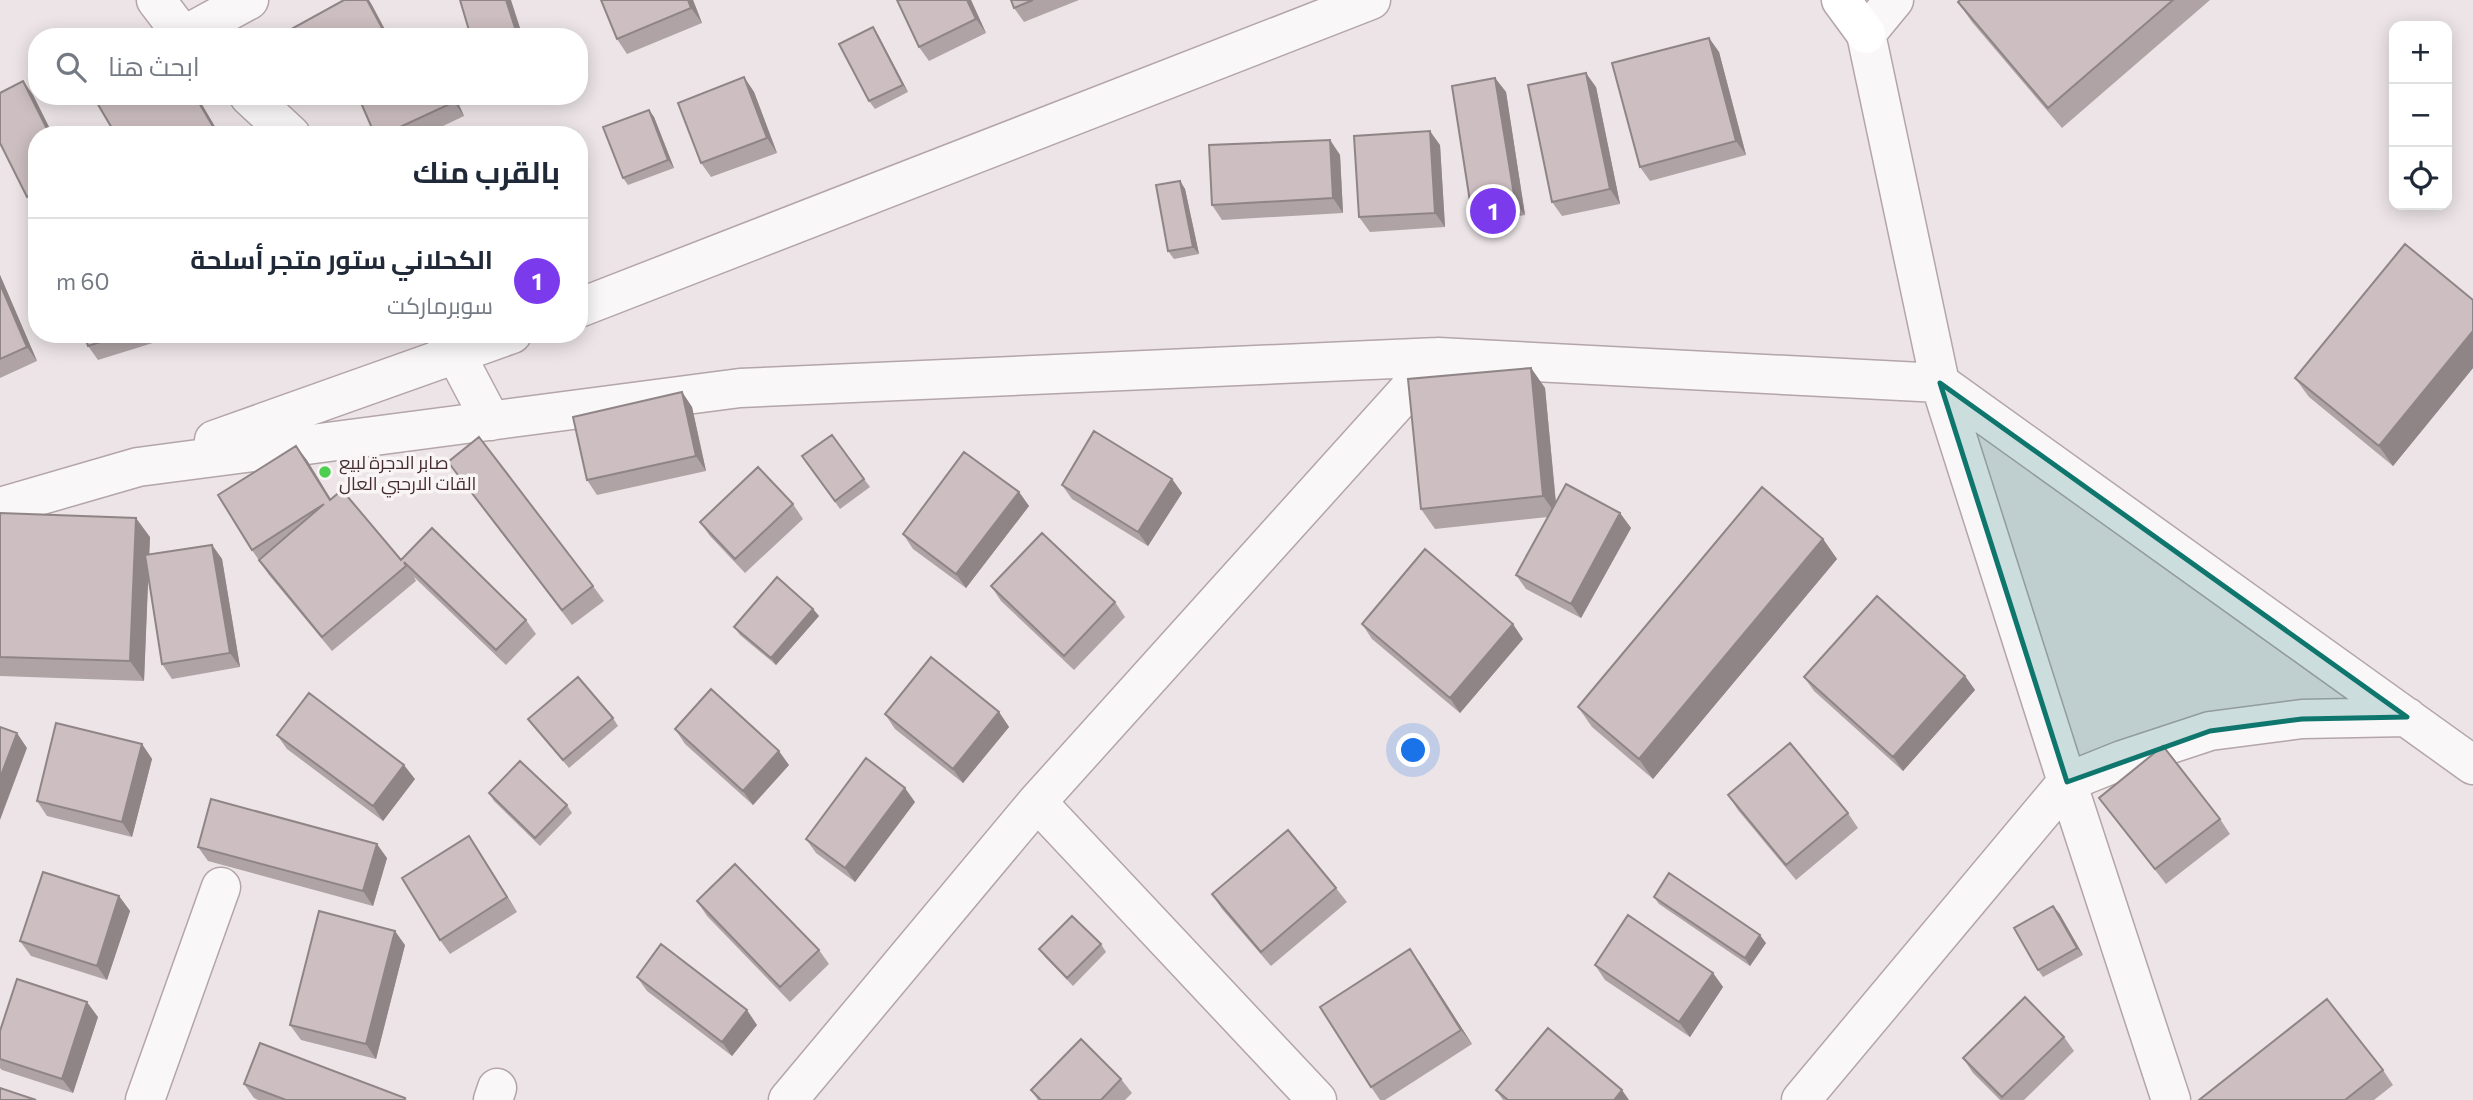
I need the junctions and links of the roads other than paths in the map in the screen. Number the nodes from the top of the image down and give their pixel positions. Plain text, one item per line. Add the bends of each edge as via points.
1 (156, 0) edge
2 (249, 0) edge
3 (1371, 0) edge
4 (1841, 0) edge
5 (1894, 0) edge
6 (176, 28) edge
7 (199, 28) edge
8 (1866, 34) junction
9 (259, 105) edge
10 (281, 126) edge
11 (588, 304) edge
12 (450, 345) edge
13 (1438, 357) junction
14 (1940, 383) junction
15 (491, 421) junction
16 (138, 467) junction
17 (0, 507) edge
18 (2407, 718) junction
19 (2473, 765) edge
20 (2067, 782) junction
21 (1037, 802) junction
22 (221, 887) dead end
23 (145, 1100) edge
24 (788, 1100) edge
25 (1317, 1100) edge
26 (1801, 1100) edge
27 (2171, 1100) edge

1 - 6 street
2 - 7 street
3 - 11 street
4 - 8 main road
5 - 8 street
8 - 14 street
9 - 10 street
12 - 15 street
12 - 16 street
13 - 14 street
13 - 15 street via 740,388
13 - 21 street
14 - 18 street
14 - 20 street
15 - 16 street
16 - 17 street
18 - 19 street
18 - 20 street via 2302,719 2210,732
20 - 26 street
20 - 27 street
21 - 24 street
21 - 25 street
22 - 23 street

